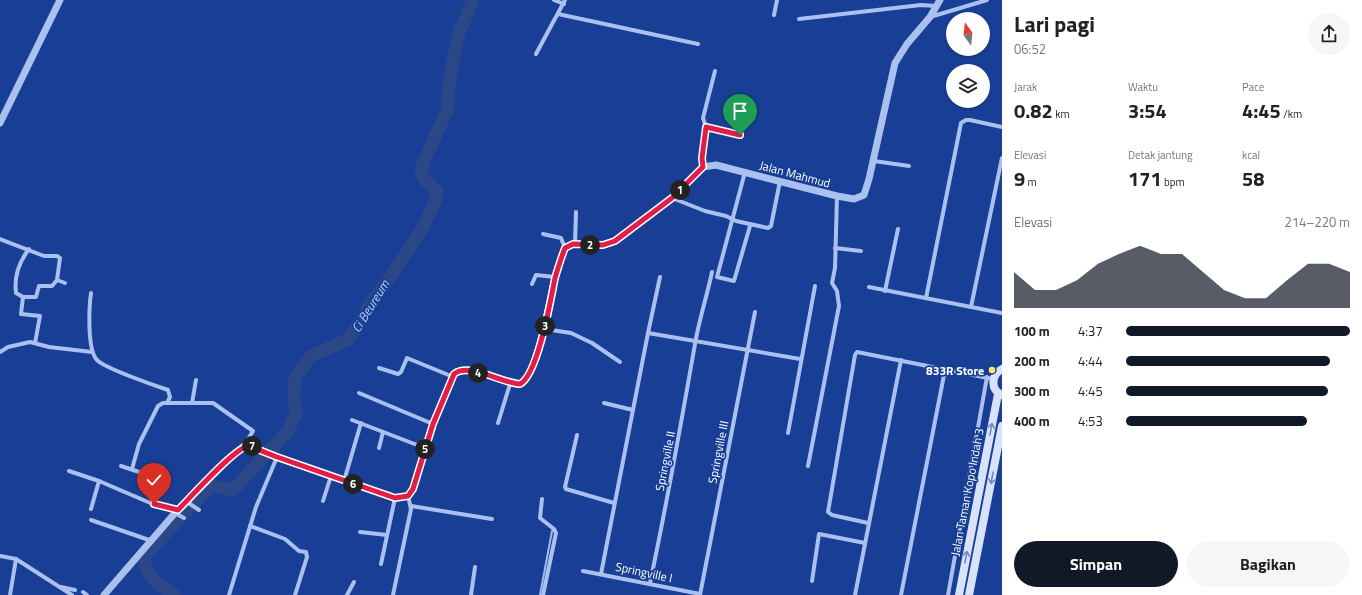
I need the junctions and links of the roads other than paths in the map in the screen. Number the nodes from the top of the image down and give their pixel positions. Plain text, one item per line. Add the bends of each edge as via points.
1 (60, 0) edge
2 (554, 0) edge
3 (777, 0) edge
4 (988, 0) edge
5 (564, 2) edge
6 (938, 3) edge
7 (558, 14) junction
8 (774, 15) dead end
9 (930, 17) junction
10 (799, 19) dead end
11 (698, 44) dead end
12 (536, 54) dead end
13 (715, 71) dead end
14 (746, 110) dead end
15 (0, 123) edge
16 (706, 127) junction
17 (1002, 127) edge
18 (1002, 158) edge
19 (874, 161) junction
20 (909, 166) dead end
21 (703, 167) junction
22 (745, 172) junction
23 (780, 181) junction
24 (837, 196) junction
25 (672, 198) junction
26 (576, 212) dead end
27 (733, 220) junction
28 (750, 226) junction
29 (898, 229) dead end
30 (544, 234) dead end
31 (0, 239) edge
32 (575, 244) junction
33 (565, 248) junction
34 (835, 248) junction
35 (29, 249) junction
36 (861, 251) dead end
37 (712, 272) dead end
38 (556, 277) junction
39 (660, 277) dead end
40 (57, 280) junction
41 (65, 283) dead end
42 (532, 284) dead end
43 (815, 286) dead end
44 (869, 287) dead end
45 (885, 291) junction
46 (91, 293) dead end
47 (23, 297) junction
48 (926, 298) junction
49 (971, 307) junction
50 (755, 312) dead end
51 (1002, 313) edge
52 (545, 329) junction
53 (648, 332) junction
54 (696, 342) junction
55 (35, 343) junction
56 (747, 351) junction
57 (0, 352) edge
58 (92, 352) junction
59 (800, 360) junction
60 (900, 360) junction
61 (620, 362) dead end
62 (379, 368) dead end
63 (1002, 369) edge
64 (945, 370) junction
65 (451, 376) junction
66 (990, 378) junction
67 (196, 380) dead end
68 (510, 384) junction
69 (359, 392) dead end
70 (1000, 394) edge
71 (167, 403) junction
72 (192, 403) junction
73 (604, 403) dead end
74 (633, 410) junction
75 (352, 420) dead end
76 (361, 423) junction
77 (498, 423) dead end
78 (433, 424) junction
79 (1002, 426) edge
80 (383, 432) junction
81 (788, 433) dead end
82 (577, 435) dead end
83 (244, 446) junction
84 (379, 448) dead end
85 (425, 448) junction
86 (275, 457) junction
87 (121, 466) dead end
88 (808, 466) dead end
89 (132, 469) junction
90 (69, 471) dead end
91 (331, 476) junction
92 (169, 478) dead end
93 (344, 480) junction
94 (99, 481) junction
95 (408, 496) junction
96 (395, 498) junction
97 (542, 498) dead end
98 (323, 501) dead end
99 (188, 503) junction
100 (614, 503) junction
101 (411, 506) junction
102 (91, 509) dead end
103 (197, 509) dead end
104 (177, 513) junction
105 (184, 518) dead end
106 (492, 519) dead end
107 (91, 520) dead end
108 (868, 523) junction
109 (250, 526) junction
110 (360, 532) dead end
111 (387, 536) junction
112 (152, 541) junction
113 (864, 543) junction
114 (0, 556) edge
115 (16, 559) junction
116 (381, 564) dead end
117 (475, 567) dead end
118 (583, 571) dead end
119 (601, 574) junction
120 (812, 581) dead end
121 (354, 582) dead end
122 (650, 583) junction
123 (61, 587) junction
124 (74, 590) dead end
125 (10, 595) edge
126 (72, 595) edge
127 (104, 595) edge
128 (229, 595) edge
129 (295, 595) edge
130 (347, 595) edge
131 (393, 595) edge
132 (471, 595) edge
133 (543, 595) edge
134 (700, 595) edge
135 (855, 595) edge
136 (901, 595) edge
137 (948, 595) edge
138 (959, 595) edge
139 (969, 595) edge

1 - 15 street
2 - 5 street
3 - 8 street
4 - 9 street
5 - 7 street
6 - 9 street, Jalan Mahmud
6 - 10 street
7 - 11 street
7 - 12 street
9 - 19 street, Jalan Mahmud via 906,44 895,63
13 - 16 street via 703,118
14 - 16 street via 740,135
16 - 21 street
17 - 48 street via 970,120 961,123
18 - 49 street
19 - 20 street
19 - 24 street, Jalan Mahmud via 864,195 854,199
21 - 22 street, Jalan Mahmud via 716,165
21 - 25 street
22 - 23 street, Jalan Mahmud
22 - 27 street
23 - 24 street, Jalan Mahmud
23 - 28 street via 771,226
24 - 34 street
25 - 27 street
25 - 32 street via 615,241 603,245
26 - 32 street
27 - 28 street
27 - 28 street via 717,277 734,281
29 - 45 street
30 - 33 street via 560,238
31 - 35 street
32 - 33 street
33 - 38 street
34 - 36 street
34 - 88 street via 832,283 837,291 839,306
35 - 40 street via 44,256 59,256
35 - 47 street via 23,257 16,279 16,293
37 - 54 street, Springville II
38 - 42 street via 536,275
38 - 52 street
39 - 53 street
40 - 41 street
40 - 47 street via 52,286 39,286 36,297
43 - 59 street
44 - 45 street
45 - 48 street
46 - 58 street via 89,308
47 - 55 street via 22,314 40,316
48 - 49 street
49 - 51 street
50 - 56 street, Springville III
52 - 61 street via 571,333 592,343
52 - 68 street via 527,378 520,384
53 - 54 street
53 - 74 street
54 - 56 street via 725,345
54 - 122 street, Springville II
55 - 57 street via 8,347
55 - 58 street
56 - 59 street
56 - 134 street, Springville III
58 - 71 street via 101,364 168,390 170,397
59 - 81 street
60 - 64 street
60 - 108 street
60 - 108 street via 861,352 855,355 828,512
62 - 65 street via 398,374 407,358
63 - 66 main road
64 - 66 street
64 - 136 street
65 - 68 street via 458,371 469,369
65 - 78 street
66 - 70 main road, Jalan Taman Kopo Indah 3
66 - 137 street
67 - 72 street
68 - 77 street
69 - 78 street
138 -> 70 main road, Jalan Taman Kopo Indah 3
71 - 72 street
71 - 89 street via 158,406 139,444
72 - 83 street via 213,403 253,431
73 - 74 street
74 - 100 street
75 - 76 street
76 - 80 street
76 - 93 street
78 - 85 street
79 -> 139 main road, Jalan Taman Kopo Indah 3
80 - 84 street
80 - 85 street
82 - 100 street via 566,489
83 - 86 street
83 - 99 street
85 - 95 street via 413,489
86 - 91 street
86 - 109 street
87 - 89 street
89 - 92 street via 160,479
90 - 94 street
91 - 93 street
91 - 98 street
93 - 96 street
94 - 102 street
94 - 104 street
95 - 96 street
95 - 101 street
96 - 111 street
97 - 133 street via 540,518 554,528 556,533
99 - 103 street
99 - 104 street
100 - 119 street
101 - 106 street
101 - 131 street
104 - 105 street
104 - 112 street
107 - 112 street
108 - 113 street
109 - 128 street
109 - 129 street via 285,539 308,555
110 - 111 street
111 - 116 street
112 - 127 street
113 - 120 street via 819,534
113 - 135 street
114 - 115 street
115 - 123 street
115 - 125 street
117 - 132 street
118 - 119 street, Springville I
119 - 122 street, Springville I
121 - 130 street
122 - 134 street, Springville I
123 - 124 street
123 - 126 street

